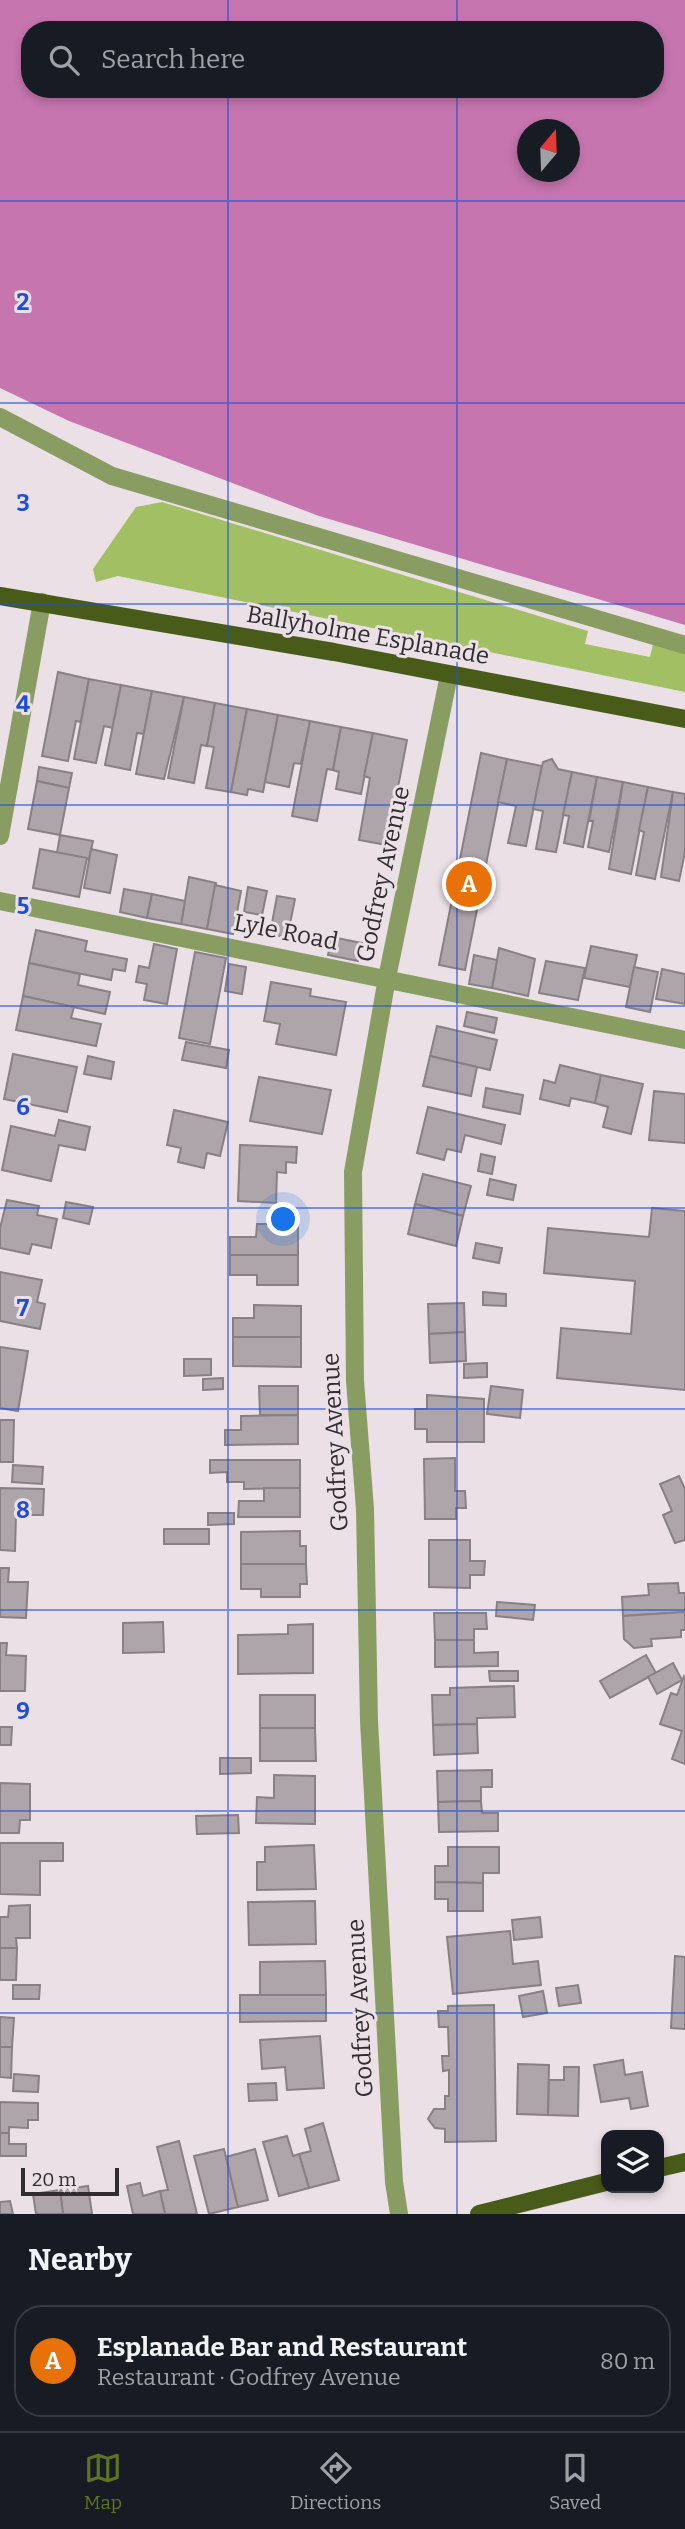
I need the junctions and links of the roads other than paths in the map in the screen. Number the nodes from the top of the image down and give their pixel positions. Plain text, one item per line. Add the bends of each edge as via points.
1 (0, 417) edge
2 (0, 596) edge
3 (42, 602) junction
4 (685, 645) edge
5 (449, 675) junction
6 (685, 719) edge
7 (0, 836) edge
8 (0, 901) edge
9 (387, 978) junction
10 (685, 1040) edge
11 (685, 2162) edge
12 (664, 2167) edge
13 (601, 2183) edge
14 (399, 2214) edge
15 (479, 2214) edge

1 - 4 street via 122,480
2 - 3 main road, Ballyholme Esplanade
3 - 5 main road, Ballyholme Esplanade
3 - 7 street
5 - 6 main road, Ballyholme Esplanade
5 - 9 street, Godfrey Avenue
8 - 9 street, Lyle Road
9 - 10 street, Lyle Road
9 - 14 street, Godfrey Avenue via 353,1172 354,1367 365,1509 371,1749 393,2168
11 - 12 main road
13 - 15 main road

